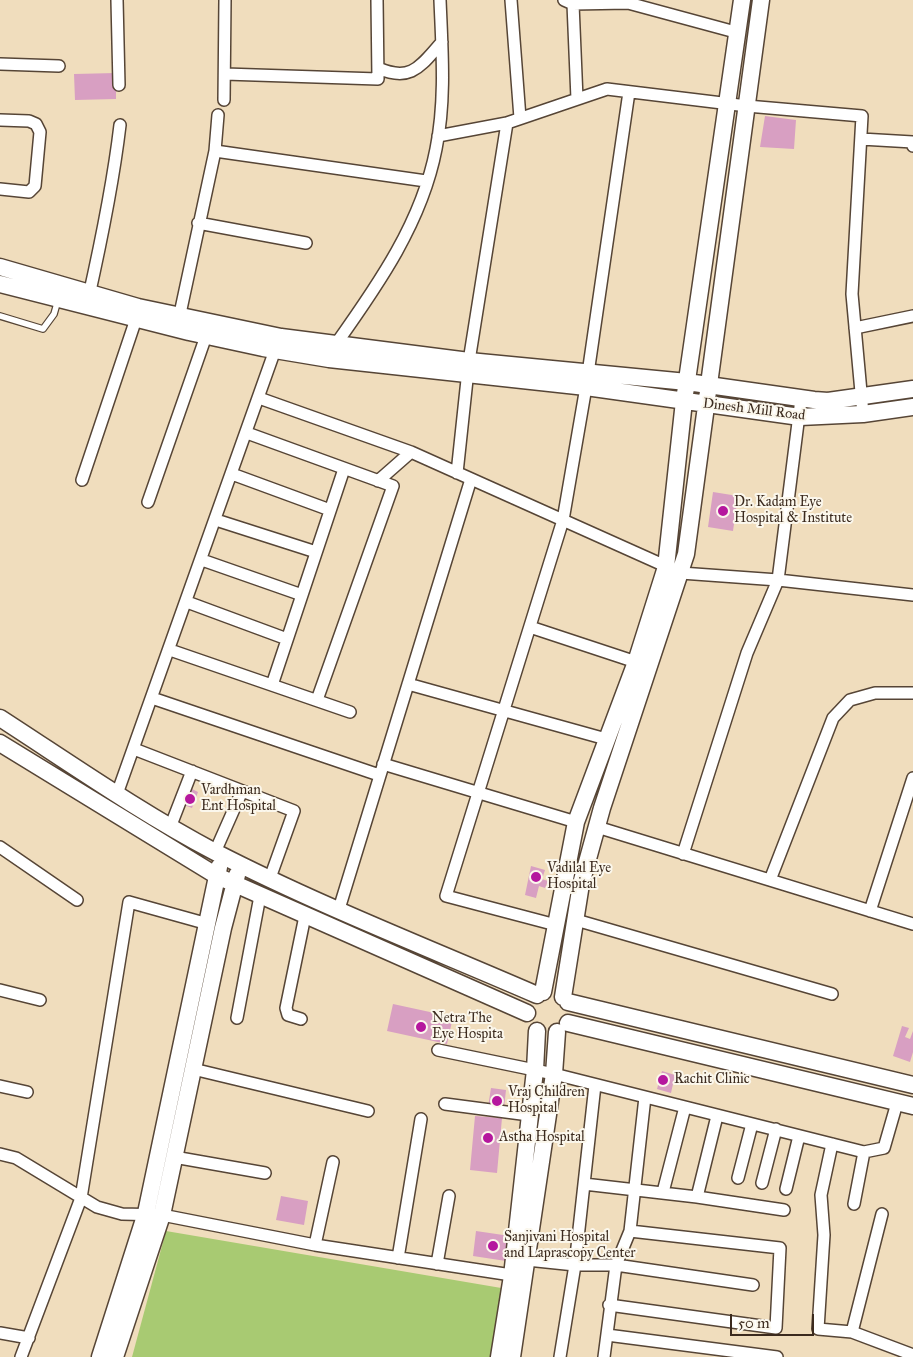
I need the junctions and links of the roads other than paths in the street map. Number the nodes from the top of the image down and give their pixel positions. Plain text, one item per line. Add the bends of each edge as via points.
1 (117, 0) edge
2 (225, 0) edge
3 (377, 0) edge
4 (440, 0) edge
5 (511, 0) edge
6 (742, 0) edge
7 (761, 0) edge
8 (568, 2) edge
9 (739, 33) junction
10 (442, 42) junction
11 (0, 64) edge
12 (59, 66) dead end
13 (378, 68) junction
14 (225, 74) junction
15 (119, 85) dead end
16 (628, 92) junction
17 (577, 99) junction
18 (224, 100) dead end
19 (728, 104) junction
20 (747, 106) junction
21 (218, 115) dead end
22 (520, 118) junction
23 (0, 120) edge
24 (508, 123) junction
25 (120, 126) dead end
26 (438, 136) junction
27 (861, 139) junction
28 (913, 146) edge
29 (214, 150) junction
30 (426, 181) junction
31 (0, 189) edge
32 (198, 223) junction
33 (306, 243) dead end
34 (0, 267) edge
35 (0, 284) edge
36 (60, 292) junction
37 (88, 300) junction
38 (0, 316) edge
39 (913, 316) edge
40 (136, 319) junction
41 (178, 323) junction
42 (855, 328) junction
43 (206, 336) junction
44 (336, 344) junction
45 (275, 350) junction
46 (469, 367) junction
47 (587, 380) junction
48 (687, 382) junction
49 (709, 386) junction
50 (913, 389) edge
51 (861, 396) junction
52 (259, 398) junction
53 (801, 399) junction
54 (684, 401) junction
55 (707, 404) junction
56 (913, 407) edge
57 (863, 414) junction
58 (800, 417) junction
59 (247, 433) junction
60 (411, 452) junction
61 (344, 469) junction
62 (457, 473) junction
63 (232, 474) junction
64 (471, 479) junction
65 (82, 480) dead end
66 (378, 481) junction
67 (148, 502) dead end
68 (330, 510) junction
69 (216, 520) junction
70 (563, 520) junction
71 (316, 552) junction
72 (202, 560) junction
73 (673, 570) junction
74 (778, 580) junction
75 (302, 595) junction
76 (913, 595) edge
77 (187, 602) junction
78 (530, 627) junction
79 (287, 639) junction
80 (170, 650) junction
81 (636, 662) junction
82 (408, 684) junction
83 (272, 685) junction
84 (913, 693) edge
85 (152, 698) junction
86 (317, 700) junction
87 (350, 712) dead end
88 (504, 712) junction
89 (0, 718) edge
90 (606, 740) junction
91 (2, 749) edge
92 (134, 749) junction
93 (381, 770) junction
94 (192, 771) junction
95 (913, 778) edge
96 (242, 790) junction
97 (117, 794) junction
98 (478, 794) junction
99 (576, 822) junction
100 (171, 825) junction
101 (597, 827) junction
102 (0, 847) edge
103 (219, 853) junction
104 (684, 854) junction
105 (240, 864) junction
106 (217, 876) junction
107 (270, 878) junction
108 (770, 880) junction
109 (234, 884) junction
110 (260, 896) junction
111 (77, 900) dead end
112 (339, 909) junction
113 (870, 911) junction
114 (305, 916) junction
115 (576, 920) junction
116 (208, 924) junction
117 (913, 924) edge
118 (556, 925) junction
119 (0, 990) edge
120 (540, 993) junction
121 (832, 994) dead end
122 (40, 1000) dead end
123 (566, 1000) junction
124 (527, 1013) junction
125 (237, 1018) dead end
126 (301, 1019) dead end
127 (562, 1028) junction
128 (537, 1030) junction
129 (438, 1050) dead end
130 (193, 1069) junction
131 (536, 1070) junction
132 (554, 1074) junction
133 (594, 1084) junction
134 (913, 1085) edge
135 (0, 1086) edge
136 (27, 1092) dead end
137 (646, 1097) junction
138 (445, 1104) dead end
139 (909, 1104) edge
140 (685, 1107) junction
141 (368, 1111) dead end
142 (529, 1115) junction
143 (717, 1116) junction
144 (421, 1119) dead end
145 (752, 1124) junction
146 (776, 1129) junction
147 (798, 1136) junction
148 (832, 1144) junction
149 (864, 1152) junction
150 (0, 1154) edge
151 (174, 1157) junction
152 (333, 1162) dead end
153 (265, 1173) dead end
154 (738, 1178) dead end
155 (584, 1184) junction
156 (762, 1184) dead end
157 (786, 1189) dead end
158 (635, 1191) junction
159 (663, 1192) junction
160 (449, 1196) dead end
161 (697, 1197) junction
162 (80, 1198) junction
163 (854, 1204) dead end
164 (784, 1210) dead end
165 (154, 1214) junction
166 (882, 1214) dead end
167 (630, 1231) junction
168 (314, 1246) junction
169 (398, 1258) junction
170 (527, 1260) junction
171 (437, 1264) junction
172 (616, 1265) junction
173 (575, 1266) junction
174 (518, 1277) junction
175 (753, 1285) dead end
176 (609, 1305) junction
177 (852, 1332) junction
178 (0, 1333) edge
179 (608, 1335) junction
180 (29, 1338) junction
181 (740, 1355) edge
182 (913, 1355) edge
183 (21, 1357) edge
184 (100, 1357) edge
185 (115, 1357) edge
186 (499, 1357) edge
187 (512, 1357) edge
188 (560, 1357) edge
189 (604, 1357) edge
190 (777, 1357) edge

1 - 15 street
2 - 14 street
3 - 13 street
4 - 10 street
5 - 22 street
6 - 9 main road
7 - 20 main road
8 - 9 street via 628,3
8 - 17 street
9 - 19 main road
10 - 13 street via 415,71 406,74
10 - 26 street via 444,82
11 - 12 street
13 - 14 street via 378,78
14 - 18 street
16 - 17 street via 607,89
16 - 19 street
16 - 47 street
17 - 22 street
19 - 20 street
19 - 48 main road
20 - 27 street via 862,116
20 - 49 main road
21 - 29 street
22 - 24 street
23 - 31 street via 29,121 36,124 40,132 35,186 29,192
24 - 26 street
24 - 46 street
25 - 37 street via 108,214
26 - 30 street
27 - 28 street via 913,142
27 - 42 street via 852,294
29 - 30 street
29 - 32 street
30 - 44 street via 417,211 381,280
32 - 33 street
32 - 41 street
34 - 36 main road
35 - 36 main road
36 - 37 main road
36 - 38 lane via 54,314 43,329
37 - 40 main road
37 - 41 main road
39 - 42 street
40 - 41 main road
40 - 65 street
41 - 43 main road
41 - 44 main road
42 - 51 street
43 - 45 main road
43 - 67 street
44 - 46 main road
45 - 46 main road via 390,367
45 - 52 street
46 - 47 main road
46 - 62 street
47 - 48 main road, Dinesh Mill Road
47 - 54 main road, Dinesh Mill Road
47 - 70 street
48 - 49 main road, Dinesh Mill Road
48 - 54 main road
49 - 53 main road, Dinesh Mill Road
49 - 55 main road
50 - 51 main road, Dinesh Mill Road
51 - 53 main road, Dinesh Mill Road via 828,401
51 - 57 street
52 - 59 street
52 - 60 street
53 - 58 street
54 - 55 main road, Dinesh Mill Road
54 - 73 main road
55 - 58 main road, Dinesh Mill Road
55 - 73 main road via 686,554
56 - 57 main road, Dinesh Mill Road
57 - 58 main road, Dinesh Mill Road
58 - 74 street
59 - 61 street
59 - 63 street
60 - 62 street
60 - 66 street
61 - 66 street
61 - 68 street
62 - 64 street
63 - 68 street
63 - 69 street
64 - 70 street
64 - 82 street
66 - 86 street via 393,486
68 - 71 street
69 - 71 street
69 - 72 street
70 - 73 street
70 - 78 street
71 - 75 street
72 - 75 street
72 - 77 street
73 - 74 street
73 - 81 main road
73 - 101 main road
74 - 76 street
74 - 104 street via 747,653
75 - 79 street
77 - 79 street
77 - 80 street
78 - 81 street
78 - 88 street
79 - 83 street
80 - 83 street
80 - 85 street
81 - 90 main road
82 - 88 street
82 - 93 street
83 - 86 street
84 - 108 street via 875,693 850,700 833,718
85 - 92 street
85 - 93 street
86 - 87 street
88 - 90 street
88 - 98 street
89 - 97 main road
90 - 99 main road
91 - 106 main road
92 - 94 street
92 - 97 street
93 - 98 street
93 - 112 street
94 - 96 street
94 - 100 street
95 - 113 street
96 - 103 street
96 - 107 street via 294,811
97 - 100 main road
98 - 99 street
98 - 118 street via 446,896
99 - 118 main road
100 - 103 main road
101 - 104 street
101 - 115 main road via 581,884
102 - 111 street
103 - 105 main road
103 - 106 main road
104 - 108 street
105 - 107 main road
105 - 109 main road
106 - 109 main road
106 - 116 main road
107 - 112 main road
108 - 113 street
109 - 110 main road
109 - 130 main road
110 - 114 main road
110 - 125 street
112 - 120 main road
113 - 117 street
114 - 124 main road
114 - 126 street via 286,1008 288,1015
115 - 121 street
115 - 123 main road
116 - 162 street via 128,902
116 - 165 main road
118 - 120 main road
119 - 122 street
120 - 123 main road via 557,993
120 - 124 main road via 532,1000
123 - 127 main road via 570,1016
123 - 134 main road
124 - 128 main road via 528,1020
127 - 128 main road via 550,1034
127 - 132 main road
127 - 139 main road
128 - 131 main road
129 - 131 street
130 - 141 street
130 - 151 main road
131 - 132 street
131 - 142 main road
132 - 133 street
132 - 170 main road
133 - 137 street
133 - 155 street
135 - 136 street
137 - 140 street
137 - 158 street
138 - 142 street
139 - 149 street via 884,1148
140 - 143 street
140 - 159 street
142 - 174 main road
143 - 145 street
143 - 161 street
144 - 169 street
145 - 146 street
145 - 154 street
146 - 147 street
146 - 156 street
147 - 148 street
147 - 157 street
148 - 149 street
148 - 177 street via 822,1195 824,1235 818,1329
149 - 163 street
150 - 162 street via 16,1158
151 - 153 street
151 - 165 main road
152 - 168 street
155 - 158 street
155 - 173 street
158 - 159 street
158 - 167 street
159 - 161 street
160 - 171 street
161 - 164 street
162 - 165 street via 122,1214
162 - 180 street
165 - 168 street
165 - 184 main road
165 - 185 main road
166 - 177 street
167 - 172 street
167 - 176 street via 780,1248 776,1328
168 - 169 street
169 - 171 street
170 - 173 street
170 - 174 main road
171 - 174 street
172 - 173 street
172 - 175 street
172 - 176 street
173 - 188 street
174 - 186 main road
174 - 187 main road
176 - 179 street
177 - 182 street
178 - 180 street
179 - 181 street
179 - 189 street
180 - 183 street
181 - 190 street

